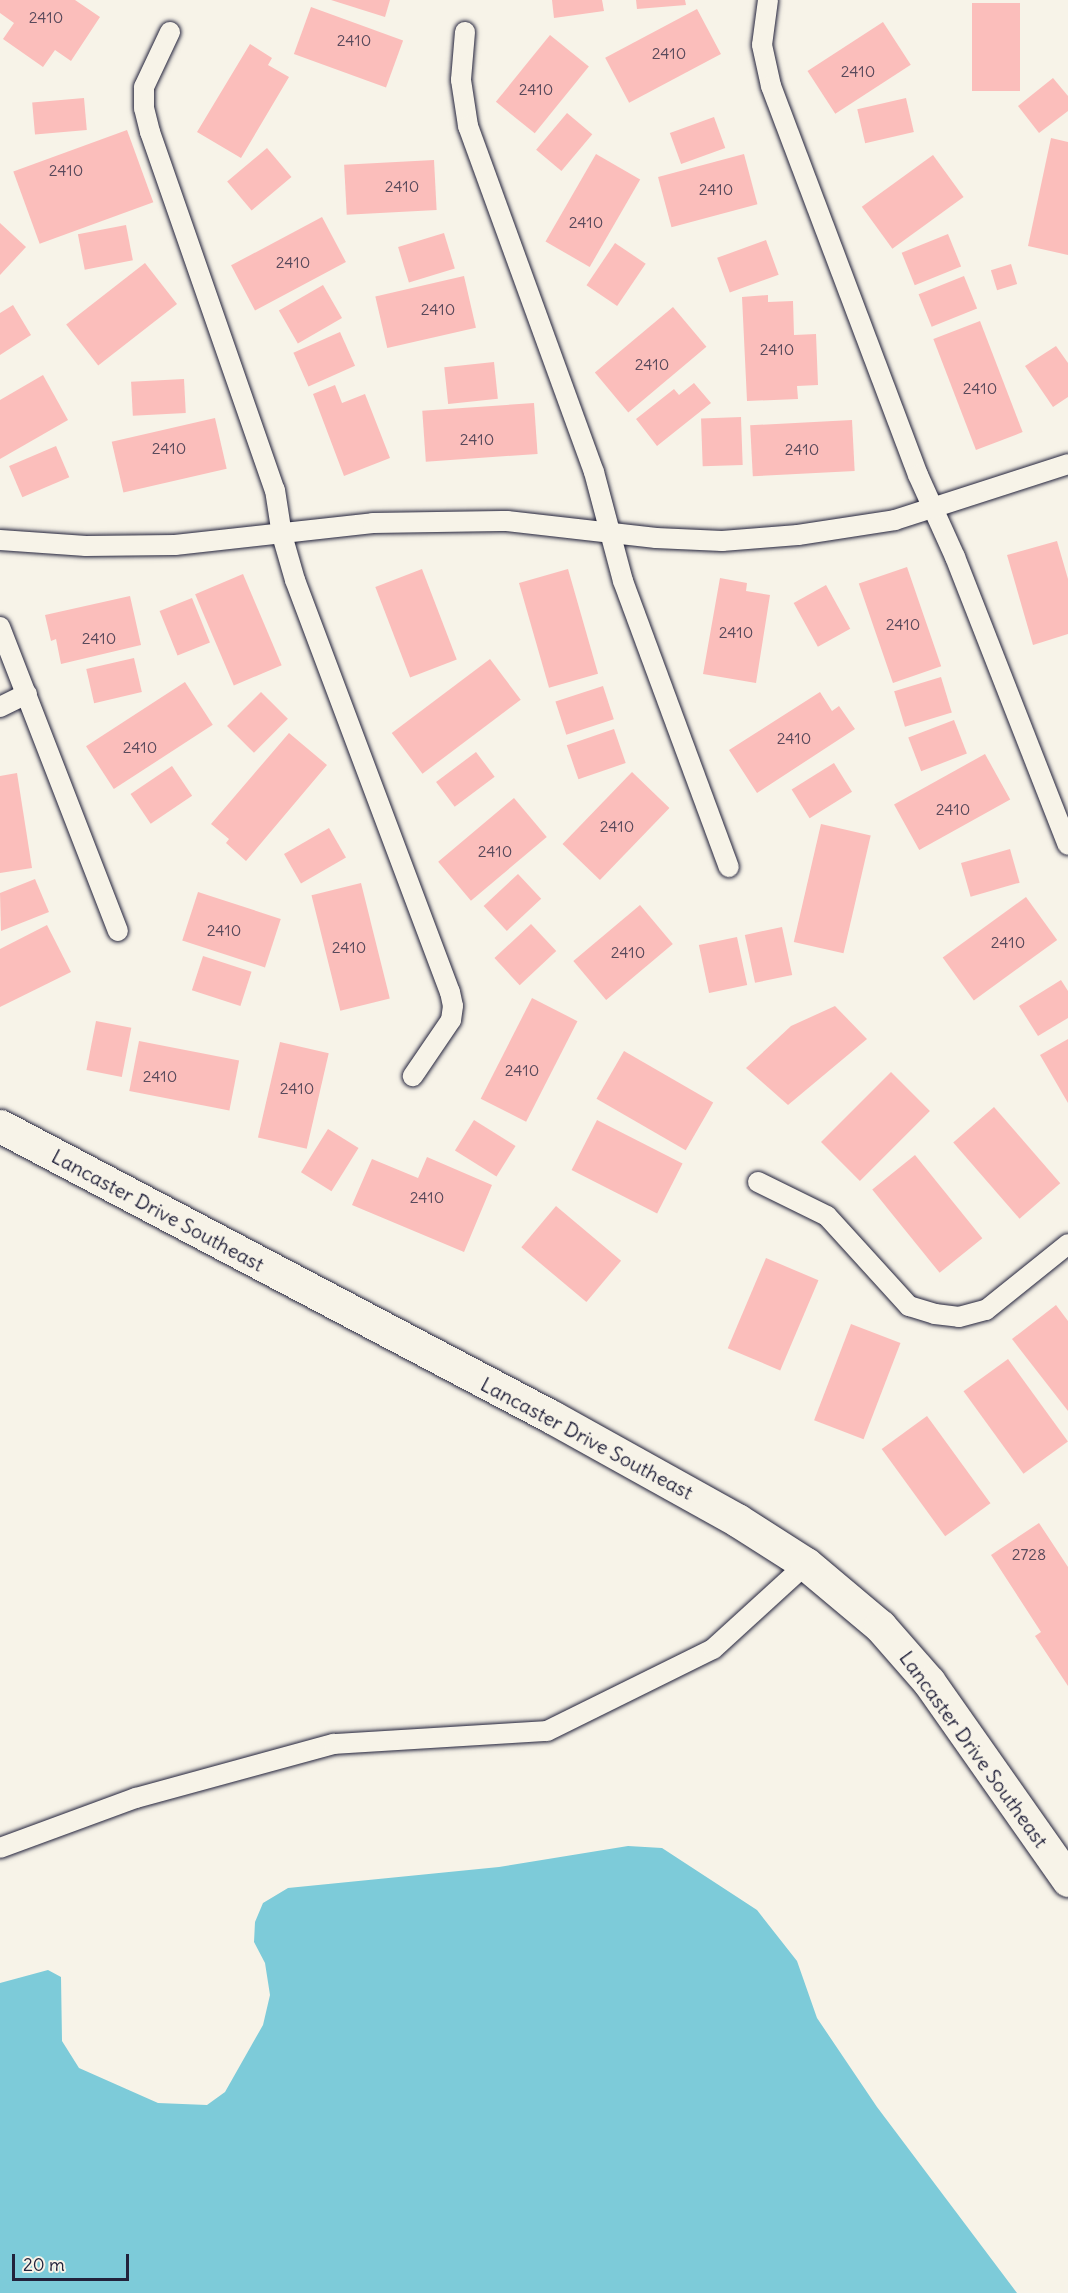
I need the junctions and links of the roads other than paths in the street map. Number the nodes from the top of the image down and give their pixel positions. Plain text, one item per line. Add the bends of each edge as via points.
1 (768, 0) edge
2 (170, 32) dead end
3 (465, 32) dead end
4 (1068, 464) edge
5 (932, 507) junction
6 (609, 532) junction
7 (282, 535) junction
8 (0, 540) edge
9 (0, 627) edge
10 (27, 694) junction
11 (0, 707) edge
12 (1068, 845) edge
13 (729, 867) dead end
14 (118, 931) dead end
15 (413, 1076) dead end
16 (0, 1126) edge
17 (758, 1182) dead end
18 (1068, 1244) edge
19 (806, 1564) junction
20 (0, 1848) edge
21 (1068, 1880) edge

1 - 5 lane via 762,45 771,86
2 - 7 lane via 144,87 144,108 275,490
3 - 6 lane via 461,80 468,126 594,472
4 - 5 lane
5 - 6 lane via 884,522 787,536 722,541
5 - 12 lane
6 - 7 lane via 507,521 436,521 325,527
6 - 13 lane via 623,580
7 - 8 lane via 175,545 86,546
7 - 15 lane via 295,580 450,992 452,1020
9 - 10 lane
10 - 11 lane
10 - 14 lane
16 - 19 main road, Lancaster Drive Southeast via 552,1417 737,1520
17 - 18 lane via 827,1216 909,1306 935,1314 959,1317 986,1310
19 - 20 lane via 713,1649 547,1731 334,1744 136,1798
19 - 21 main road, Lancaster Drive Southeast via 880,1626 929,1682

